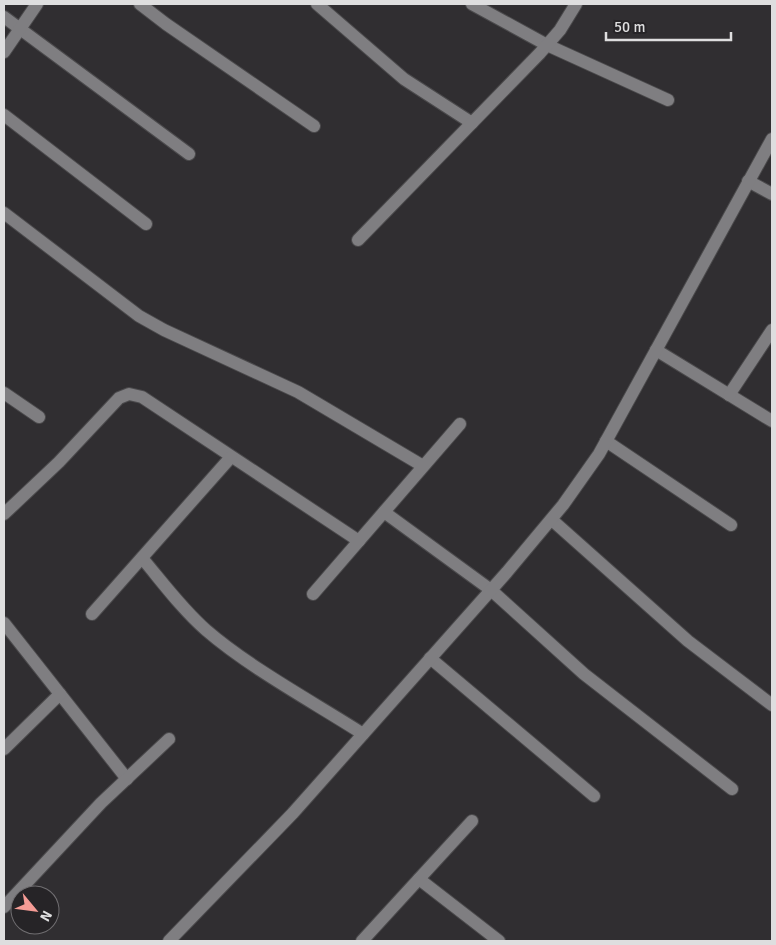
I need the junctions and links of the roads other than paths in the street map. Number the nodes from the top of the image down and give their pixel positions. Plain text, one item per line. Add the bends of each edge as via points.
1 (37, 4) edge
2 (140, 4) edge
3 (317, 4) edge
4 (472, 4) edge
5 (576, 4) edge
6 (4, 17) edge
7 (20, 29) junction
8 (546, 45) junction
9 (4, 52) edge
10 (668, 100) dead end
11 (4, 115) edge
12 (472, 124) junction
13 (314, 126) dead end
14 (772, 139) edge
15 (189, 154) dead end
16 (748, 181) junction
17 (772, 194) edge
18 (4, 213) edge
19 (146, 224) dead end
20 (358, 240) dead end
21 (772, 330) edge
22 (656, 350) junction
23 (4, 393) edge
24 (729, 395) junction
25 (39, 417) dead end
26 (772, 421) edge
27 (460, 424) dead end
28 (606, 441) junction
29 (231, 457) junction
30 (423, 466) junction
31 (384, 512) junction
32 (4, 514) edge
33 (552, 520) junction
34 (732, 525) dead end
35 (359, 541) junction
36 (142, 558) junction
37 (491, 590) junction
38 (313, 594) dead end
39 (92, 614) dead end
40 (4, 623) edge
41 (430, 658) junction
42 (60, 694) junction
43 (772, 705) edge
44 (363, 734) junction
45 (169, 739) dead end
46 (4, 749) edge
47 (127, 780) junction
48 (732, 788) dead end
49 (594, 796) dead end
50 (472, 821) dead end
51 (419, 879) junction
52 (4, 907) edge
53 (169, 941) edge
54 (362, 941) edge
55 (499, 941) edge

1 - 7 street
2 - 13 street
3 - 12 street via 404,79
4 - 8 street
5 - 8 street
6 - 7 street
7 - 9 street
7 - 15 street
8 - 10 street
8 - 12 street
11 - 19 street
12 - 20 street
14 - 16 street
16 - 17 street
16 - 22 street
18 - 30 street via 139,316 298,392
21 - 24 street
22 - 24 street
22 - 28 street
23 - 25 street
24 - 26 street
27 - 30 street
28 - 33 street
28 - 34 street
29 - 32 street via 142,397 129,394 119,398
29 - 35 street
29 - 36 street
30 - 31 street
31 - 35 street
31 - 37 street
33 - 37 street
33 - 43 street via 688,641
35 - 38 street
36 - 39 street
36 - 44 street via 187,612 208,631 241,656
37 - 41 street
37 - 48 street via 591,679
40 - 42 street
41 - 44 street
41 - 49 street
42 - 46 street
42 - 47 street
44 - 53 street
45 - 47 street
47 - 52 street
50 - 51 street
51 - 54 street
51 - 55 street

